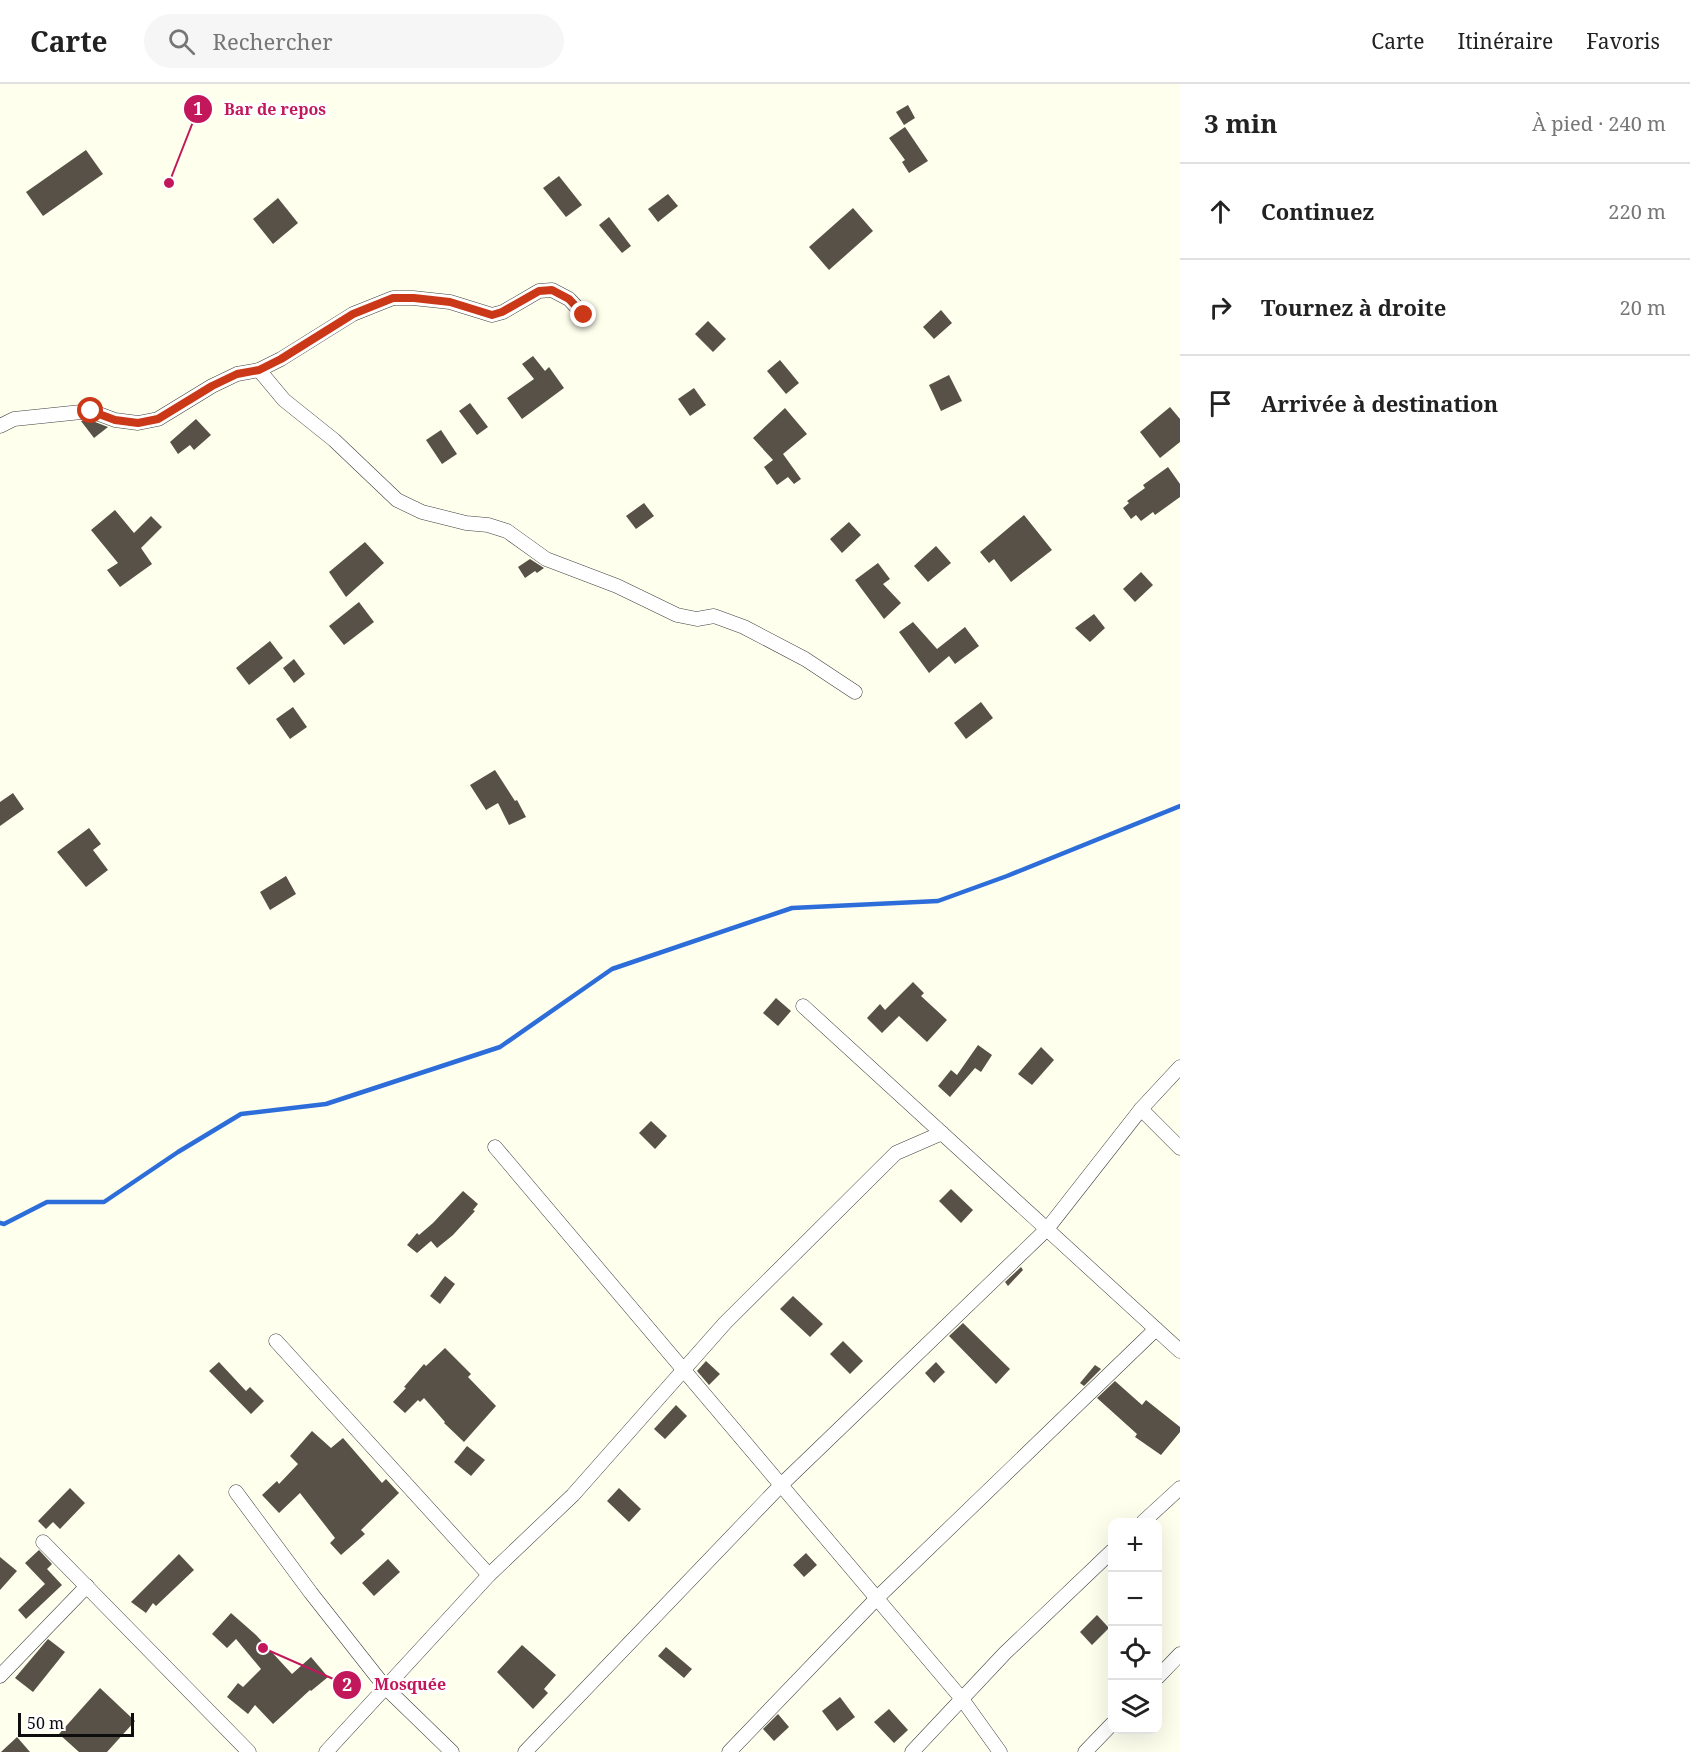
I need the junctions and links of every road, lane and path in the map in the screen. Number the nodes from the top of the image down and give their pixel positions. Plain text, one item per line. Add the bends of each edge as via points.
1 (584, 315) dead end
2 (259, 370) junction
3 (0, 426) edge
4 (855, 692) dead end
5 (803, 1006) dead end
6 (1180, 1067) edge
7 (1141, 1109) junction
8 (942, 1133) junction
9 (495, 1147) dead end
10 (1180, 1148) edge
11 (1047, 1229) junction
12 (1156, 1329) junction
13 (276, 1341) dead end
14 (1180, 1351) edge
15 (684, 1370) junction
16 (781, 1485) junction
17 (1180, 1488) edge
18 (236, 1492) dead end
19 (1147, 1518) edge
20 (44, 1542) dead end
21 (1108, 1556) edge
22 (489, 1575) junction
23 (87, 1586) junction
24 (877, 1598) junction
25 (1180, 1654) edge
26 (1162, 1673) edge
27 (0, 1676) edge
28 (385, 1687) junction
29 (962, 1699) junction
30 (1108, 1729) edge
31 (249, 1752) edge
32 (326, 1752) edge
33 (452, 1752) edge
34 (525, 1752) edge
35 (729, 1752) edge
36 (912, 1752) edge
37 (1000, 1752) edge
38 (1085, 1752) edge

1 - 2 street via 569,299 552,290 539,291 492,315 450,302 393,298 353,314
2 - 3 street via 237,374 212,386 158,419 138,423 91,411 14,419
2 - 4 street via 284,400 334,440 397,500 422,512 507,531 546,559 617,586 677,615 697,619 714,616 744,627 805,659
5 - 8 street
6 - 7 street
7 - 10 street
7 - 11 street
8 - 11 street
8 - 15 street via 896,1153 725,1323
9 - 15 street
11 - 12 street
11 - 16 street
12 - 14 street
12 - 24 street
13 - 22 street
15 - 16 street
15 - 22 street via 573,1495
16 - 24 street
16 - 34 street
17 - 19 street
18 - 28 street
20 - 23 street
21 - 29 street
22 - 28 street
23 - 27 street
23 - 31 street
24 - 29 street
24 - 35 street
25 - 26 street
28 - 32 street
28 - 33 street
29 - 36 street
29 - 37 street
30 - 38 street

